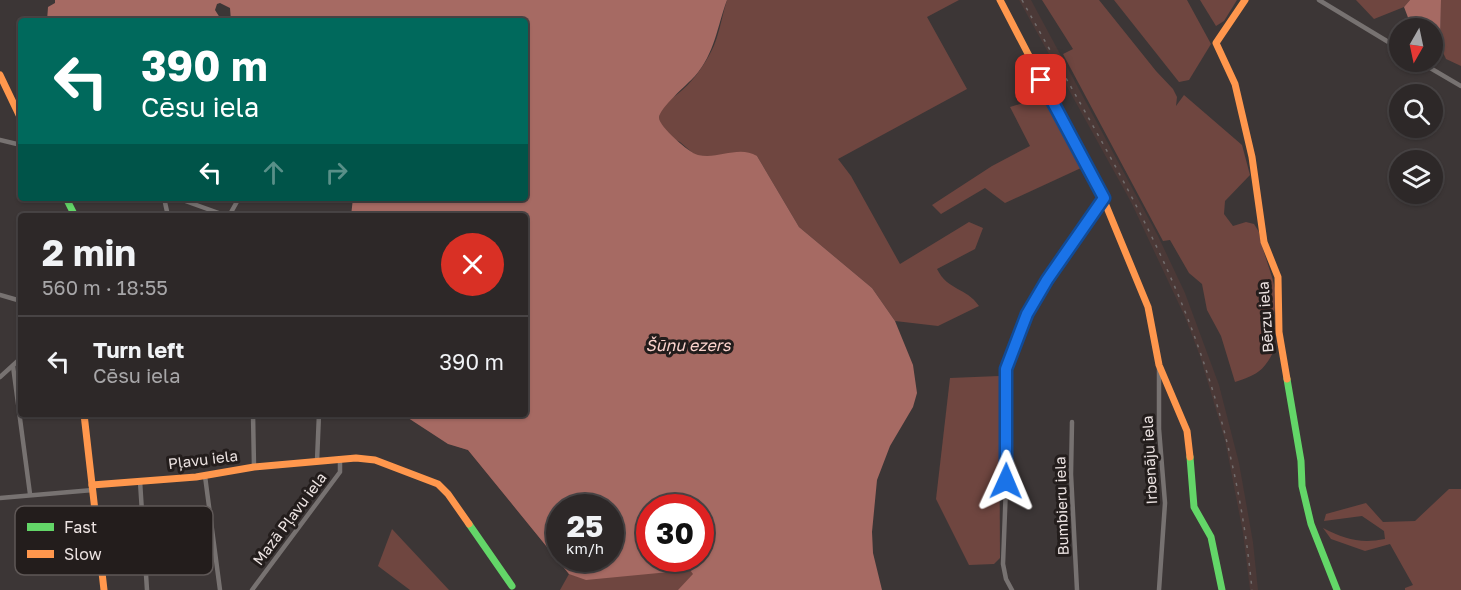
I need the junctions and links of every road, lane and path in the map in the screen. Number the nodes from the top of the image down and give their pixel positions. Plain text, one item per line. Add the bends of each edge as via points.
1 (1000, 0) edge
2 (1245, 0) edge
3 (1319, 0) edge
4 (1389, 42) edge
5 (1437, 72) edge
6 (0, 75) edge
7 (1461, 86) edge
8 (18, 113) edge
9 (0, 140) edge
10 (18, 144) edge
11 (1104, 198) junction
12 (186, 201) edge
13 (220, 213) edge
14 (0, 295) edge
15 (18, 300) edge
16 (18, 361) edge
17 (1159, 365) junction
18 (13, 366) junction
19 (0, 377) edge
20 (18, 404) edge
21 (20, 417) edge
22 (84, 417) edge
23 (253, 417) edge
24 (319, 417) edge
25 (1072, 422) dead end
26 (340, 459) junction
27 (317, 461) junction
28 (254, 467) junction
29 (205, 476) junction
30 (140, 481) junction
31 (92, 488) junction
32 (30, 494) junction
33 (0, 498) edge
34 (94, 506) edge
35 (142, 506) edge
36 (209, 506) edge
37 (213, 537) edge
38 (102, 575) edge
39 (146, 575) edge
40 (512, 586) dead end
41 (104, 590) edge
42 (147, 590) edge
43 (220, 590) edge
44 (252, 590) edge
45 (1012, 590) edge
46 (1077, 590) edge
47 (1159, 590) edge
48 (1222, 590) edge
49 (1336, 590) edge

1 - 11 street
2 - 49 street, Bērzu iela via 1216,43 1235,84 1252,157 1264,242 1278,277 1279,332 1302,486 1311,524
3 - 4 street
5 - 7 street
6 - 8 street
9 - 10 street
11 - 17 street via 1148,307
11 - 45 street via 1032,306 1006,369 1004,564
12 - 13 street
14 - 15 street
16 - 18 street
17 - 47 street, Irbenāju iela via 1158,429 1166,503
17 - 48 street via 1187,431 1194,507 1211,537
18 - 19 street
18 - 20 street
21 - 32 street
22 - 31 street
23 - 28 street
24 - 27 street
25 - 46 street, Bumbieru iela
26 - 27 street, Pļavu iela
26 - 40 street, Pļavu iela via 375,460 438,484
26 - 44 street, Mazā Pļavu iela via 340,472
27 - 28 street, Pļavu iela
28 - 29 street, Pļavu iela
29 - 30 street, Pļavu iela
29 - 36 street
30 - 31 street, Pļavu iela
30 - 35 street
31 - 32 street, Pļavu iela
31 - 34 street
32 - 33 street, Pļavu iela
37 - 43 street
38 - 41 street
39 - 42 street

